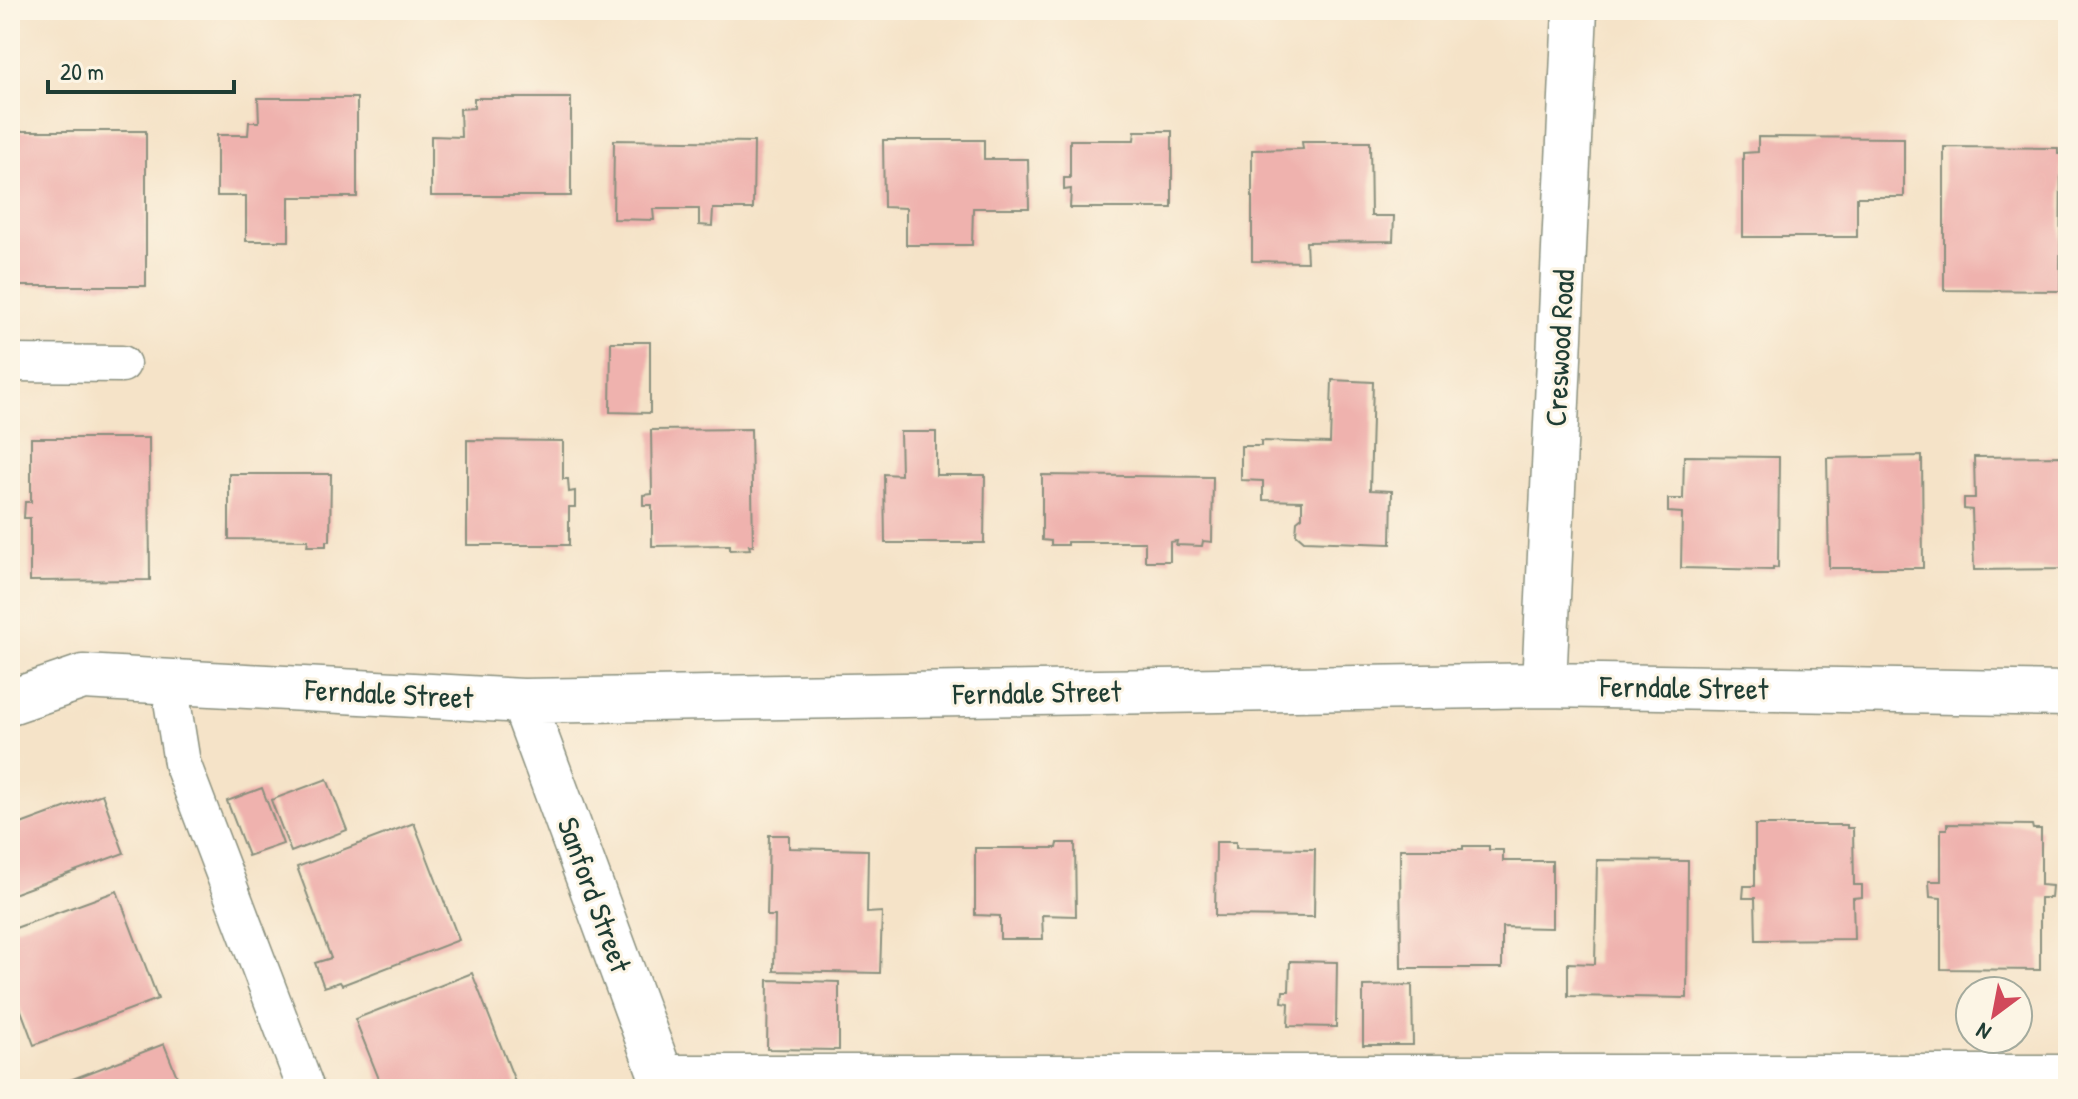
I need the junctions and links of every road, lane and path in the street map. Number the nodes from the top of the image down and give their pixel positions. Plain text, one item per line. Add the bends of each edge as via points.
1 (1575, 10) edge
2 (10, 363) edge
3 (122, 364) dead end
4 (169, 682) junction
5 (1544, 685) junction
6 (2068, 694) edge
7 (523, 701) junction
8 (10, 702) edge
9 (2068, 1073) edge
10 (663, 1081) edge
11 (306, 1089) edge

1 - 5 street, Creswood Road
2 - 3 lane
4 - 7 street, Ferndale Street
4 - 8 street, Ferndale Street via 83,677
4 - 11 lane via 182,763
5 - 6 street, Ferndale Street
5 - 7 street, Ferndale Street
7 - 10 street, Sanford Street
9 - 10 lane

